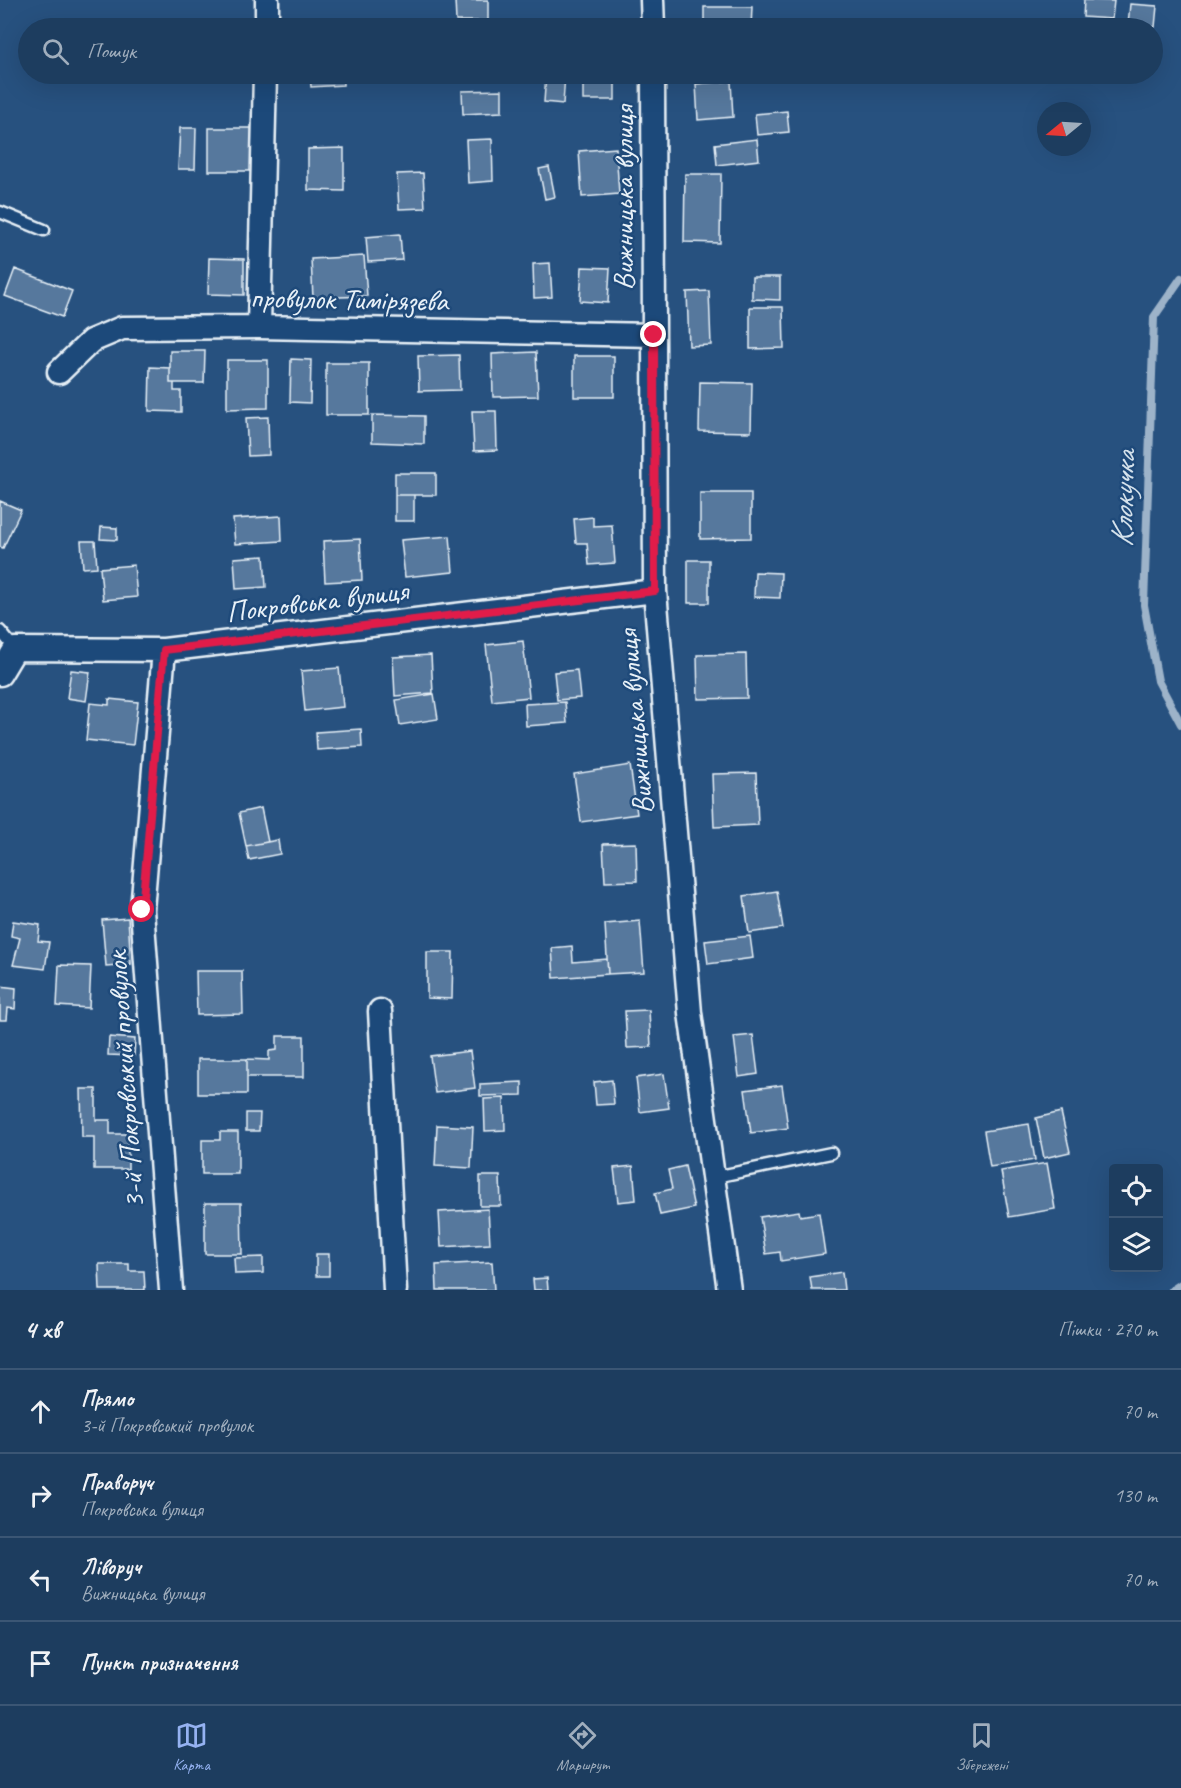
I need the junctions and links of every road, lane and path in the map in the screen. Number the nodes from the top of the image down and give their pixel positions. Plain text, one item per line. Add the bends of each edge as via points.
1 (267, 0) edge
2 (652, 0) edge
3 (267, 18) edge
4 (652, 18) edge
5 (265, 84) edge
6 (653, 84) edge
7 (0, 212) edge
8 (44, 231) dead end
9 (259, 327) junction
10 (654, 335) junction
11 (59, 372) dead end
12 (655, 591) junction
13 (0, 631) edge
14 (15, 649) junction
15 (164, 650) junction
16 (0, 674) edge
17 (380, 1011) dead end
18 (831, 1153) dead end
19 (715, 1177) junction
20 (171, 1290) edge
21 (395, 1290) edge
22 (729, 1290) edge

1 - 3 street
2 - 4 street
5 - 9 street
6 - 10 street, Вижницька вулиця
7 - 8 lane
9 - 10 street, провулок Тимірязєва
9 - 11 street, провулок Тимірязєва via 122,328 91,341
10 - 12 street, Вижницька вулиця
12 - 15 street, Покровська вулиця
12 - 19 street, Вижницька вулиця via 690,1013
13 - 14 lane
14 - 15 street, Покровська вулиця
14 - 16 street
15 - 20 street, 3-й Покровський провулок via 142,910
17 - 21 street
18 - 19 lane
19 - 22 street, Вижницька вулиця

